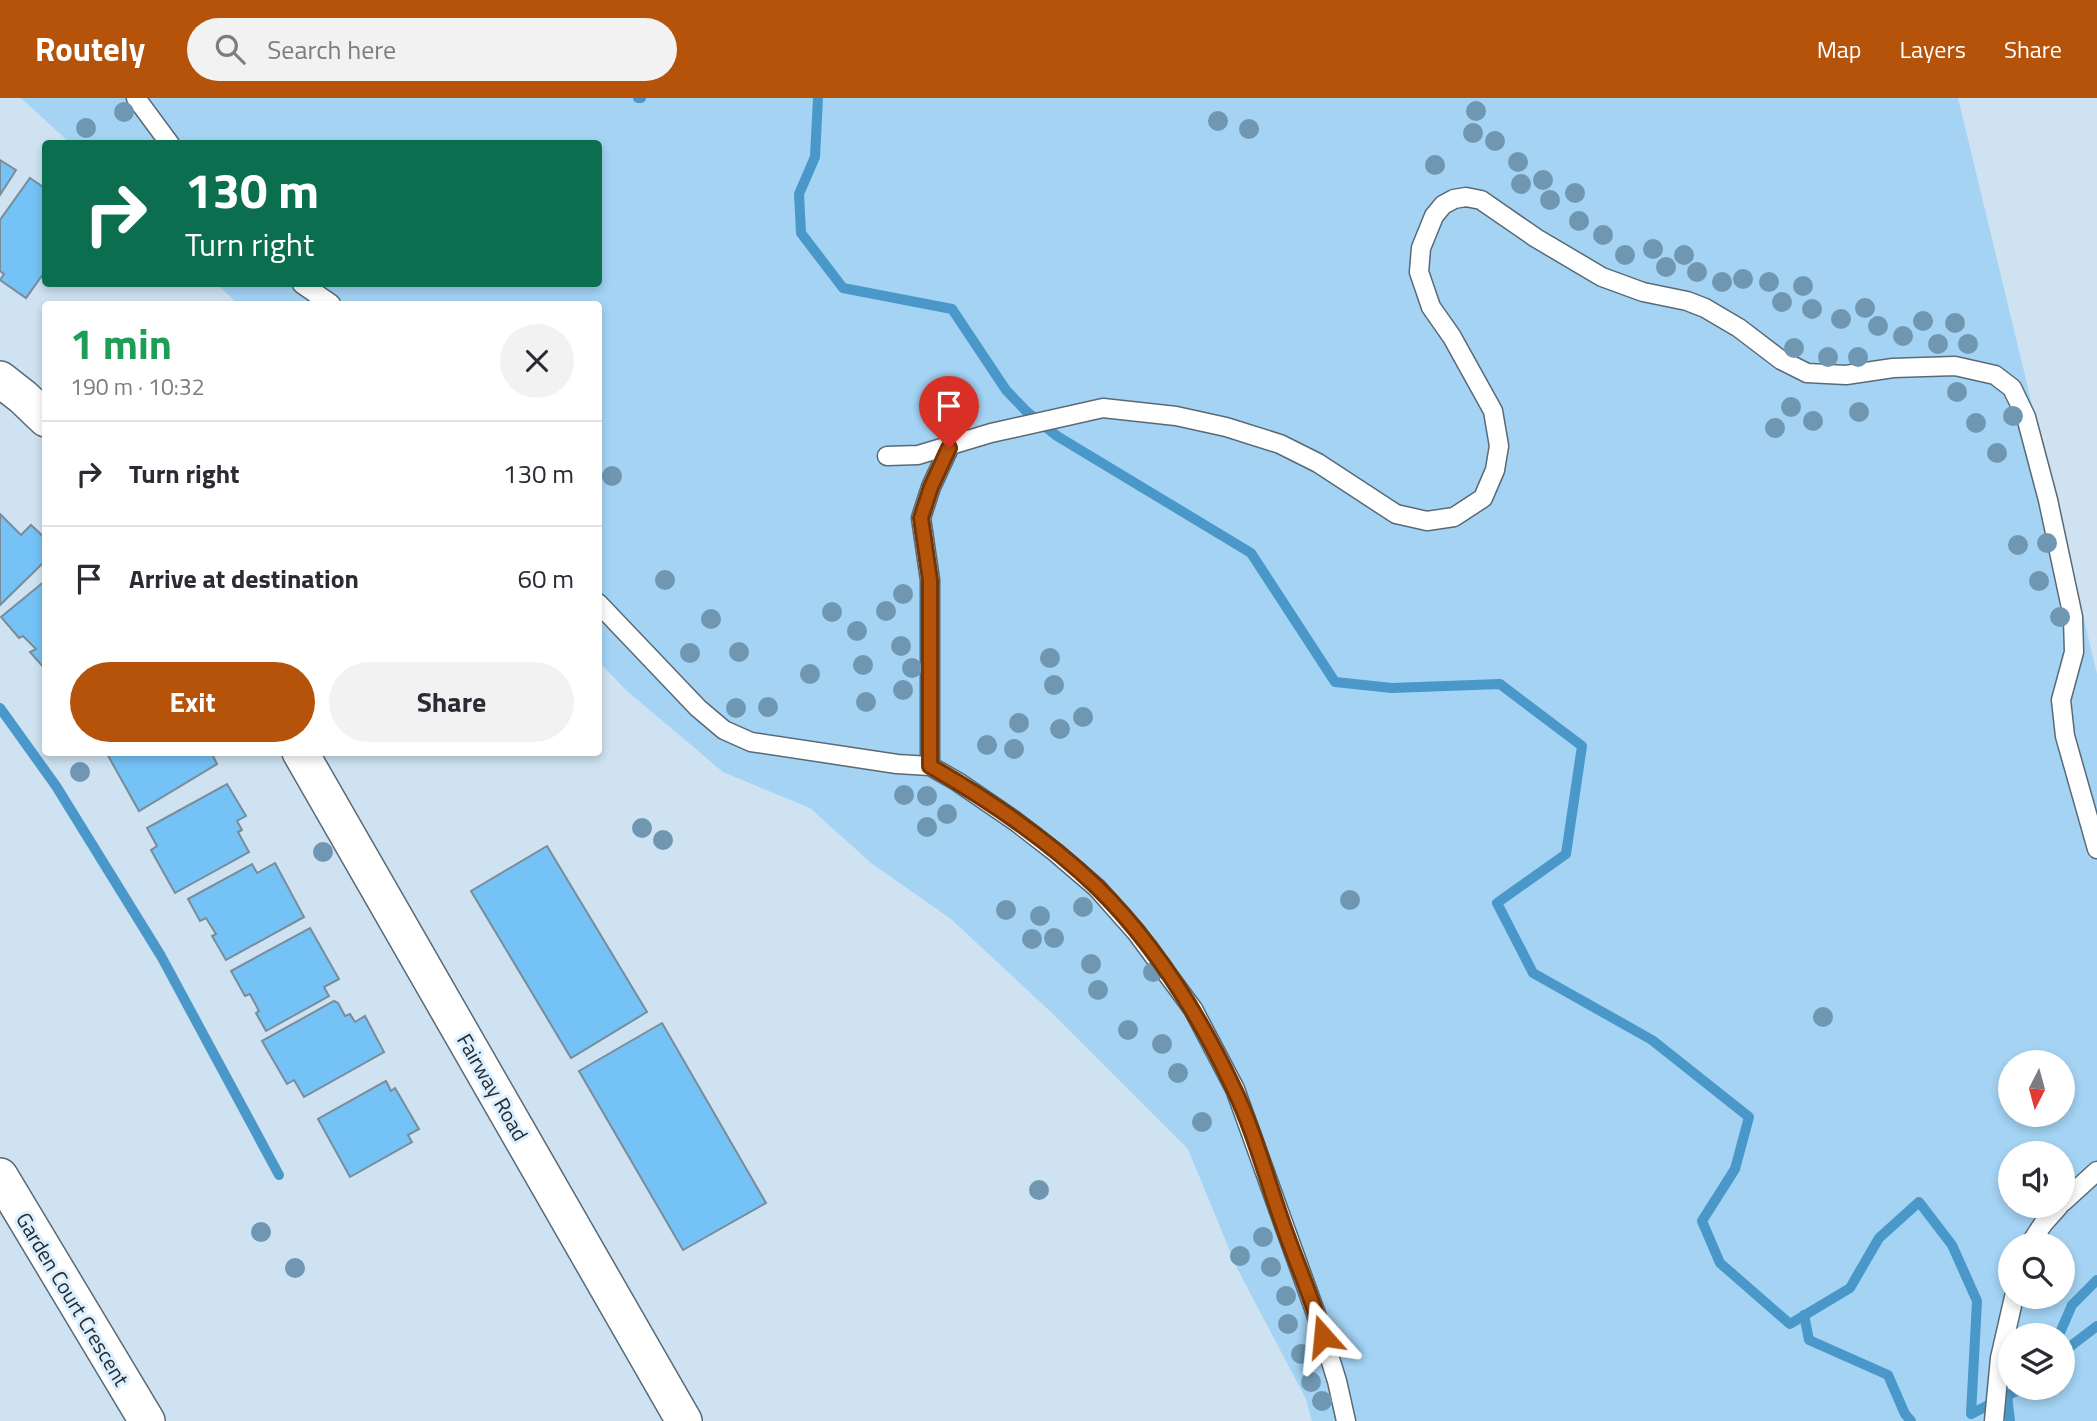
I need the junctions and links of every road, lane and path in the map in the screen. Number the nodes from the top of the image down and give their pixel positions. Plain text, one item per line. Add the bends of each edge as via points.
1 (136, 98) edge
2 (167, 140) edge
3 (306, 287) edge
4 (327, 301) edge
5 (0, 379) edge
6 (42, 415) edge
7 (949, 448) junction
8 (887, 456) dead end
9 (602, 607) edge
10 (302, 756) edge
11 (930, 766) junction
12 (2097, 849) edge
13 (2097, 1171) edge
14 (0, 1176) edge
15 (2075, 1191) edge
16 (2048, 1218) edge
17 (2037, 1232) edge
18 (2011, 1309) edge
19 (147, 1421) edge
20 (684, 1421) edge
21 (1346, 1421) edge
22 (1994, 1421) edge

1 - 2 lane
3 - 4 lane
5 - 6 street
7 - 8 lane
7 - 11 lane via 921,518 930,580
7 - 12 lane via 991,433 1103,408 1176,416 1280,444 1396,514 1427,521 1454,517 1483,498 1499,446 1493,411 1431,307 1419,272 1421,248 1434,216 1443,205 1466,197 1481,200 1602,276 1643,292 1688,301 1723,317 1781,360 1807,373 1846,375 1942,366 1995,375 2012,388 2023,407 2051,513 2075,635 2061,700 2063,723
9 - 11 lane via 724,730 751,742
10 - 20 street, Fairway Road
11 - 21 lane via 1015,821 1097,888 1193,1009 1234,1089 1265,1170 1317,1314
13 - 15 lane
14 - 19 street, Garden Court Crescent
16 - 17 lane
18 - 22 lane via 2000,1358

